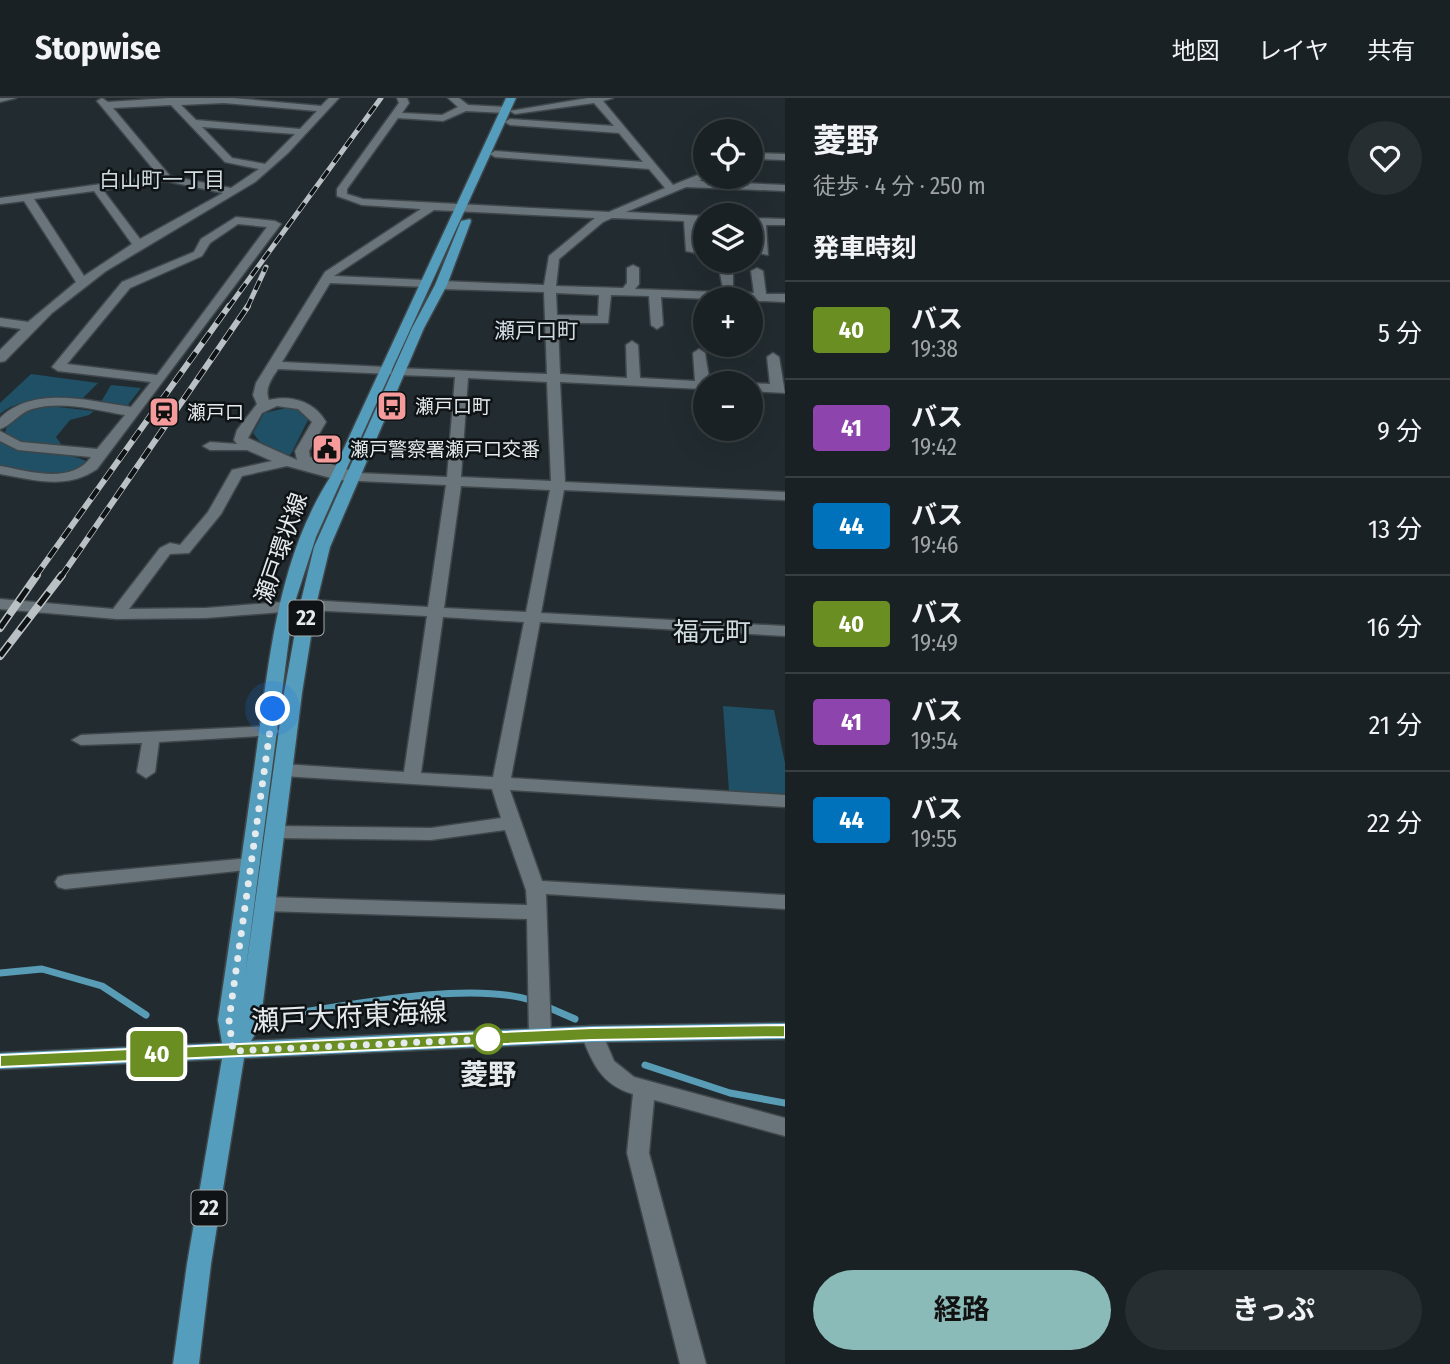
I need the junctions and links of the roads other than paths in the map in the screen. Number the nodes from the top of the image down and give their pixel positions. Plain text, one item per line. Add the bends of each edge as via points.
1 (11, 98) edge
2 (334, 98) edge
3 (402, 98) edge
4 (453, 98) edge
5 (511, 98) edge
6 (521, 98) edge
7 (0, 99) edge
8 (603, 99) edge
9 (171, 100) junction
10 (103, 102) edge
11 (465, 107) junction
12 (324, 109) junction
13 (510, 111) junction
14 (244, 114) junction
15 (396, 115) junction
16 (510, 122) junction
17 (194, 123) junction
18 (622, 130) junction
19 (303, 132) junction
20 (495, 154) junction
21 (763, 156) edge
22 (785, 156) edge
23 (653, 166) junction
24 (267, 167) junction
25 (166, 178) junction
26 (693, 180) edge
27 (683, 184) junction
28 (96, 187) junction
29 (785, 188) edge
30 (671, 189) junction
31 (230, 191) junction
32 (27, 197) junction
33 (0, 201) edge
34 (432, 207) junction
35 (465, 209) junction
36 (608, 216) junction
37 (689, 219) junction
38 (693, 219) edge
39 (763, 221) edge
40 (785, 222) edge
41 (138, 245) junction
42 (763, 249) edge
43 (692, 251) dead end
44 (764, 253) dead end
45 (633, 268) dead end
46 (326, 279) junction
47 (83, 283) junction
48 (424, 284) junction
49 (441, 285) junction
50 (550, 289) junction
51 (605, 291) junction
52 (626, 292) junction
53 (655, 293) junction
54 (693, 294) edge
55 (763, 297) edge
56 (785, 298) edge
57 (553, 319) junction
58 (0, 322) edge
59 (657, 325) dead end
60 (28, 326) junction
61 (632, 345) dead end
62 (773, 357) dead end
63 (0, 358) edge
64 (274, 365) junction
65 (393, 371) junction
66 (462, 374) junction
67 (160, 379) junction
68 (556, 379) junction
69 (635, 382) junction
70 (693, 385) edge
71 (763, 388) edge
72 (781, 389) edge
73 (262, 400) junction
74 (134, 412) junction
75 (0, 425) edge
76 (0, 435) edge
77 (210, 446) dead end
78 (245, 446) junction
79 (101, 454) junction
80 (287, 462) junction
81 (0, 471) edge
82 (344, 474) junction
83 (454, 481) junction
84 (558, 485) junction
85 (785, 496) edge
86 (0, 604) edge
87 (308, 605) junction
88 (285, 608) junction
89 (435, 611) junction
90 (117, 614) junction
91 (534, 616) junction
92 (785, 631) edge
93 (270, 731) junction
94 (151, 738) junction
95 (81, 740) dead end
96 (283, 770) junction
97 (146, 772) dead end
98 (412, 776) junction
99 (501, 781) junction
100 (785, 801) edge
101 (512, 822) junction
102 (275, 832) junction
103 (250, 864) junction
104 (65, 882) dead end
105 (534, 887) junction
106 (785, 902) edge
107 (265, 904) junction
108 (536, 912) junction
109 (540, 1029) junction
110 (785, 1031) edge
111 (592, 1034) junction
112 (233, 1051) junction
113 (0, 1061) edge
114 (644, 1090) junction
115 (785, 1128) edge
116 (186, 1364) edge
117 (693, 1364) edge

1 - 7 street
2 - 12 street
3 - 15 street via 404,103
4 - 11 street
5 - 13 main road, 瀬戸環状線 / 22
6 - 13 main road, 瀬戸環状線 / 22
8 - 13 street
8 - 18 street
9 - 10 street
9 - 14 street
9 - 17 street
10 - 25 street
11 - 13 street
11 - 15 street via 443,118
12 - 14 street
12 - 19 street
13 - 16 main road, 瀬戸環状線 / 22
13 - 35 main road, 瀬戸環状線 / 22
14 - 17 street
14 - 19 street
15 - 34 street via 340,193 354,201
16 - 18 street
16 - 20 main road, 瀬戸環状線 / 22
17 - 24 street via 229,160
18 - 23 street
19 - 24 street
20 - 23 street
20 - 35 main road, 瀬戸環状線 / 22
21 - 22 street
23 - 30 street
24 - 31 street
25 - 28 street
25 - 31 street
26 - 27 street
27 - 29 street
27 - 30 street
28 - 32 street
28 - 41 street
30 - 36 street
31 - 41 street
32 - 33 street
32 - 47 street
34 - 35 street
34 - 46 street
35 - 36 street
35 - 48 main road, 瀬戸環状線 / 22
35 - 49 main road, 瀬戸環状線 / 22
36 - 37 street
36 - 50 street via 553,258
37 - 38 street
37 - 43 street
39 - 40 street
41 - 47 street
42 - 44 street
45 - 52 street via 633,284
46 - 48 street
46 - 64 street
47 - 60 street
48 - 65 main road, 瀬戸環状線 / 22
49 - 50 street
49 - 65 main road, 瀬戸環状線 / 22
50 - 51 street
50 - 57 street
51 - 52 street
51 - 57 street via 604,320
52 - 53 street
53 - 54 street
53 - 59 street
55 - 56 street
57 - 68 street
58 - 60 street
60 - 63 street
61 - 69 street
62 - 72 street
64 - 65 street
64 - 73 street
65 - 66 street
65 - 82 main road, 瀬戸環状線 / 22
66 - 68 street
66 - 83 street
67 - 67 street via 209,313 275,224 236,220 205,241 198,254 126,285 58,368
67 - 74 street
68 - 69 street
68 - 84 street
69 - 70 street
71 - 72 street
73 - 78 street via 241,434
73 - 82 street via 307,406 316,413 319,422 302,456
74 - 75 street via 39,403 9,413
74 - 79 street
76 - 79 street via 18,446
77 - 78 street
78 - 80 street
79 - 81 street via 94,467 72,478
80 - 82 street
80 - 90 street via 236,473 214,513 184,550 165,551
82 - 83 street
82 - 87 main road, 瀬戸環状線 / 22
82 - 88 main road, 瀬戸環状線 / 22 via 326,495
83 - 84 street
83 - 89 street
84 - 85 street
84 - 91 street
86 - 90 street
87 - 88 street
87 - 89 street
87 - 96 main road, 瀬戸環状線 / 22
88 - 90 street
88 - 93 main road, 瀬戸環状線 / 22
89 - 91 street
89 - 98 street
91 - 92 street
91 - 99 street
93 - 94 street
93 - 103 main road, 瀬戸環状線 / 22
94 - 95 street
94 - 97 street
96 - 98 street
96 - 102 main road, 瀬戸環状線 / 22
98 - 99 street
99 - 100 street
99 - 101 street
101 - 102 street via 431,834
101 - 105 street
102 - 107 main road, 瀬戸環状線 / 22
103 - 104 street
103 - 112 main road, 瀬戸環状線 / 22 via 229,1020
105 - 106 street
105 - 108 street
107 - 108 street
107 - 112 main road, 瀬戸環状線 / 22 via 249,1026
108 - 109 street
109 - 111 main road, 瀬戸大府東海線
109 - 112 main road, 瀬戸大府東海線
110 - 111 main road, 瀬戸大府東海線
111 - 114 street via 605,1066 627,1084
112 - 113 main road, 瀬戸大府東海線
112 - 116 main road, 瀬戸環状線 / 22
114 - 115 street
114 - 117 street via 638,1153

